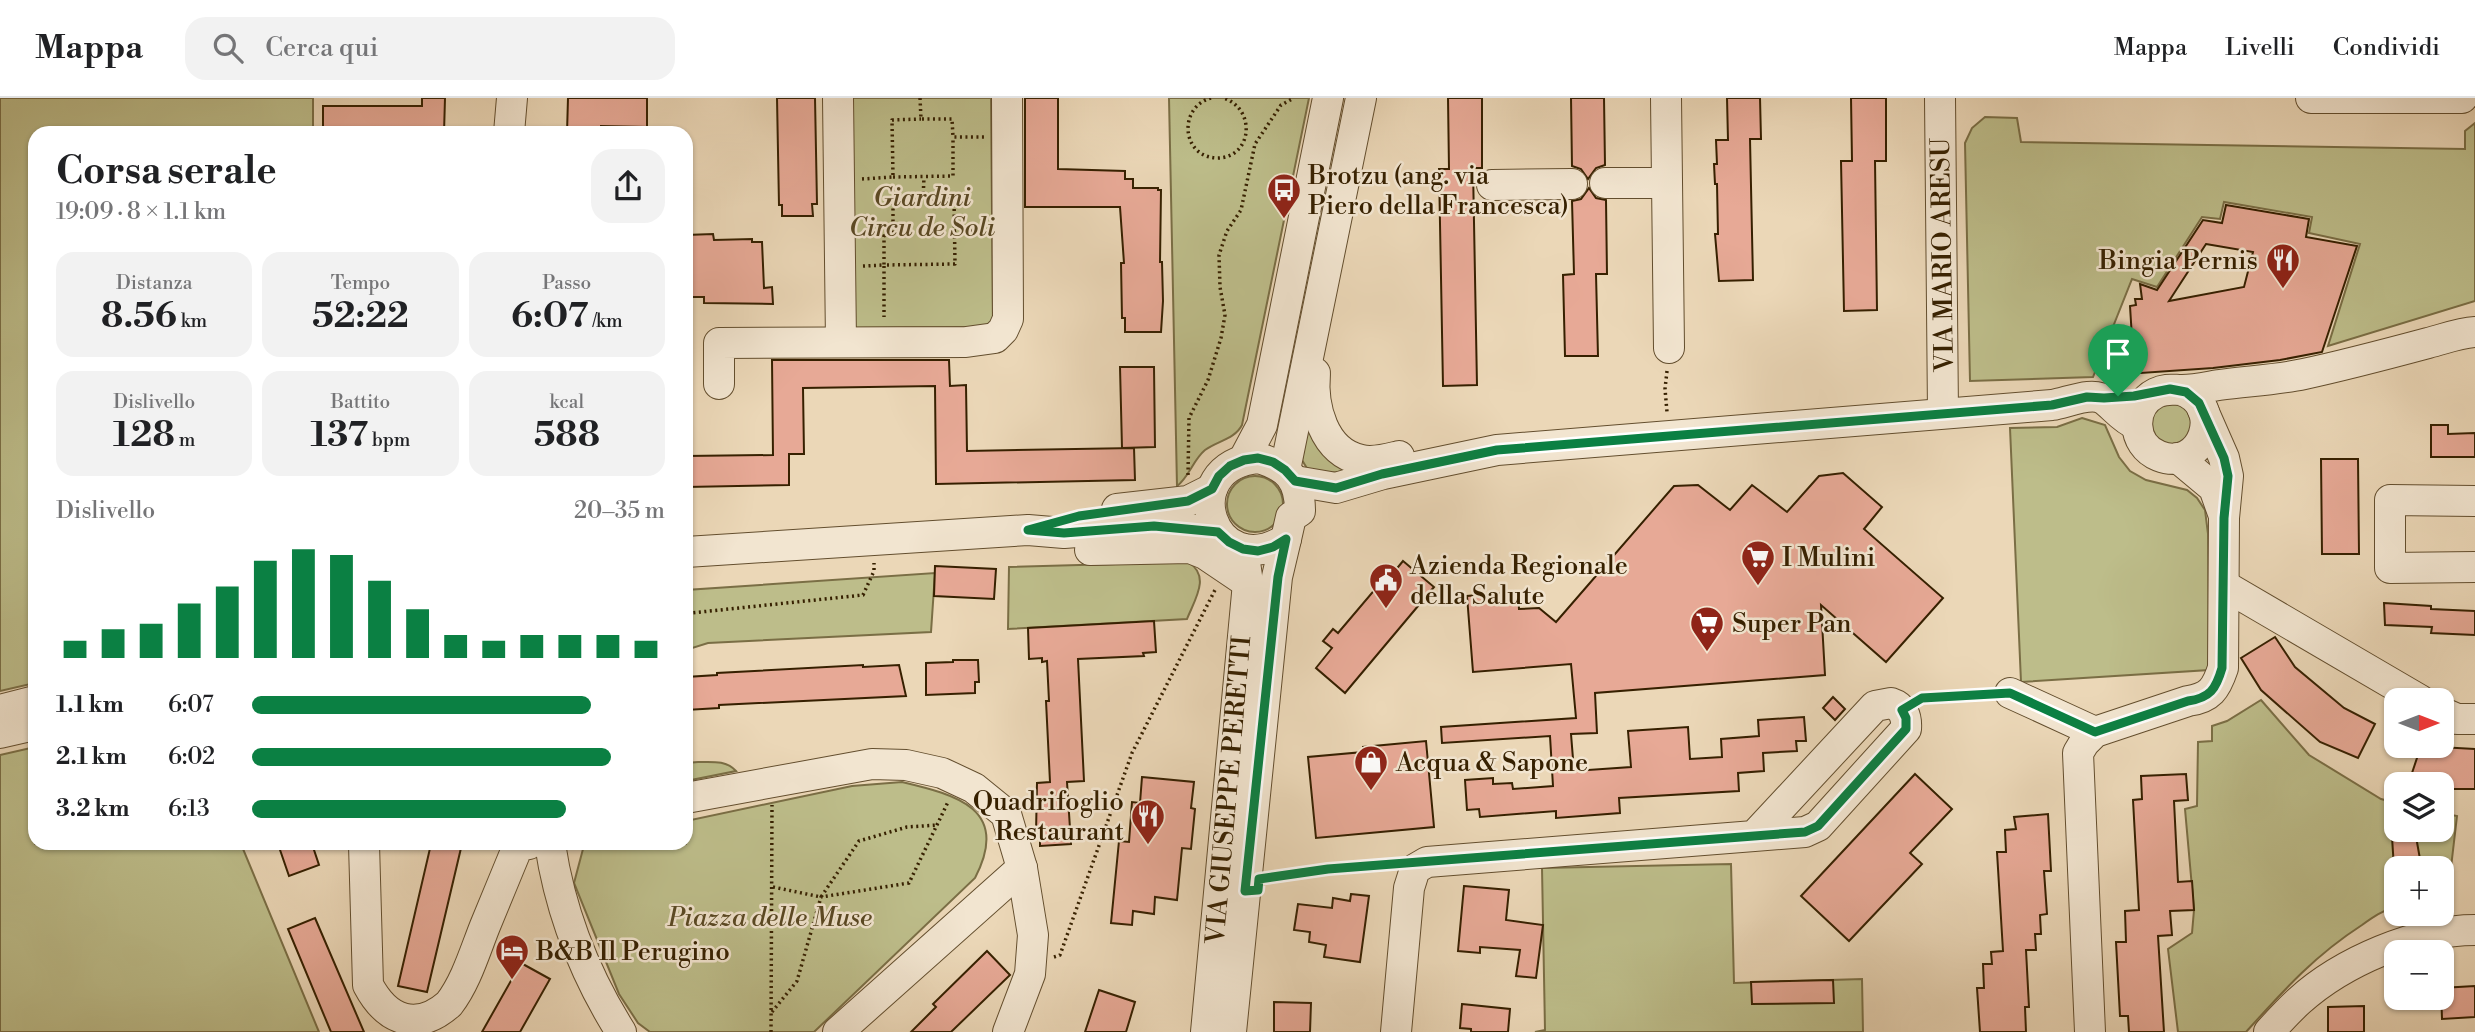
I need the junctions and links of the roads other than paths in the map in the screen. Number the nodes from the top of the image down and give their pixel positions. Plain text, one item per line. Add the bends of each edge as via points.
1 (512, 98) edge
2 (838, 98) edge
3 (1007, 98) edge
4 (1328, 98) edge
5 (1361, 98) edge
6 (1666, 98) edge
7 (1940, 98) edge
8 (2311, 98) edge
9 (2462, 98) edge
10 (510, 126) edge
11 (1605, 183) dead end
12 (1667, 183) junction
13 (1572, 184) dead end
14 (1492, 185) dead end
15 (1317, 321) junction
16 (2475, 332) edge
17 (841, 342) junction
18 (2475, 346) edge
19 (1669, 348) road end
20 (719, 384) dead end
21 (2104, 398) junction
22 (2191, 399) junction
23 (1943, 413) junction
24 (2137, 425) junction
25 (1497, 450) junction
26 (2178, 458) junction
27 (1244, 460) junction
28 (1382, 474) junction
29 (1290, 475) junction
30 (1200, 485) junction
31 (2475, 501) edge
32 (2224, 518) junction
33 (1289, 528) junction
34 (1028, 530) junction
35 (1218, 532) junction
36 (1064, 533) junction
37 (693, 552) edge
38 (2475, 566) edge
39 (1239, 567) junction
40 (2225, 586) junction
41 (2399, 688) edge
42 (2010, 693) road end
43 (28, 703) edge
44 (0, 710) edge
45 (2454, 718) edge
46 (2475, 719) edge
47 (28, 727) edge
48 (2095, 732) junction
49 (0, 733) edge
50 (693, 797) edge
51 (1754, 836) junction
52 (364, 850) edge
53 (516, 850) edge
54 (551, 850) edge
55 (1022, 868) junction
56 (2475, 930) edge
57 (621, 1032) edge
58 (838, 1032) edge
59 (1008, 1032) edge
60 (1206, 1032) edge
61 (1231, 1032) edge
62 (1396, 1032) edge
63 (2090, 1032) edge
64 (2269, 1032) edge

1 - 10 street
2 - 17 street
3 - 17 street via 1008,318 1003,330 995,338 966,342
4 - 27 street via 1262,425
5 - 15 street
6 - 12 street
7 - 23 street, VIA MARIO ARESU
8 - 9 street
11 - 12 street
12 - 19 street
13 - 14 street
15 - 25 street via 1314,396 1324,429 1341,450 1369,461 1415,452
15 - 29 street via 1292,431
16 - 22 street
17 - 20 street via 719,343
18 - 22 street via 2314,390
21 - 22 street
21 - 23 street
21 - 24 street via 2125,420
22 - 24 street via 2143,404
22 - 26 street via 2206,426 2203,439
22 - 32 street via 2224,458 2228,476
23 - 25 street
24 - 26 street via 2141,440 2152,453
25 - 28 street
26 - 32 street via 2214,488
27 - 29 street via 1273,462
27 - 30 street
28 - 29 street via 1336,488
28 - 33 street
29 - 33 street, VIA GIUSEPPE PERETTI via 1300,496 1300,512
30 - 34 street via 1188,501 1079,516
30 - 35 street
31 - 38 street via 2390,500 2390,568
32 - 40 street
33 - 39 street via 1273,547 1258,551
33 - 61 street, VIA GIUSEPPE PERETTI via 1278,577
34 - 36 street
34 - 37 street
35 - 36 street via 1154,526
35 - 39 street via 1229,542
36 - 39 street via 1090,550 1190,548
39 - 60 street, VIA GIUSEPPE PERETTI
40 - 41 street
40 - 48 street via 2217,688 2203,699
42 - 48 street
43 - 44 street
45 - 46 street
47 - 49 street
48 - 63 street via 2078,753
50 - 55 street via 872,764 906,765 942,773 974,788 1006,814
51 - 51 street via 1805,832 1818,826 1906,729 1902,710 1891,703 1875,706
51 - 62 street via 1427,862 1415,869 1409,888
52 - 53 street via 368,985 379,1006 397,1022 415,1026 449,1005
54 - 57 street via 554,874 581,955
55 - 58 street
55 - 59 street via 1033,935 1031,964
56 - 64 street via 2417,937 2371,956 2299,1000

